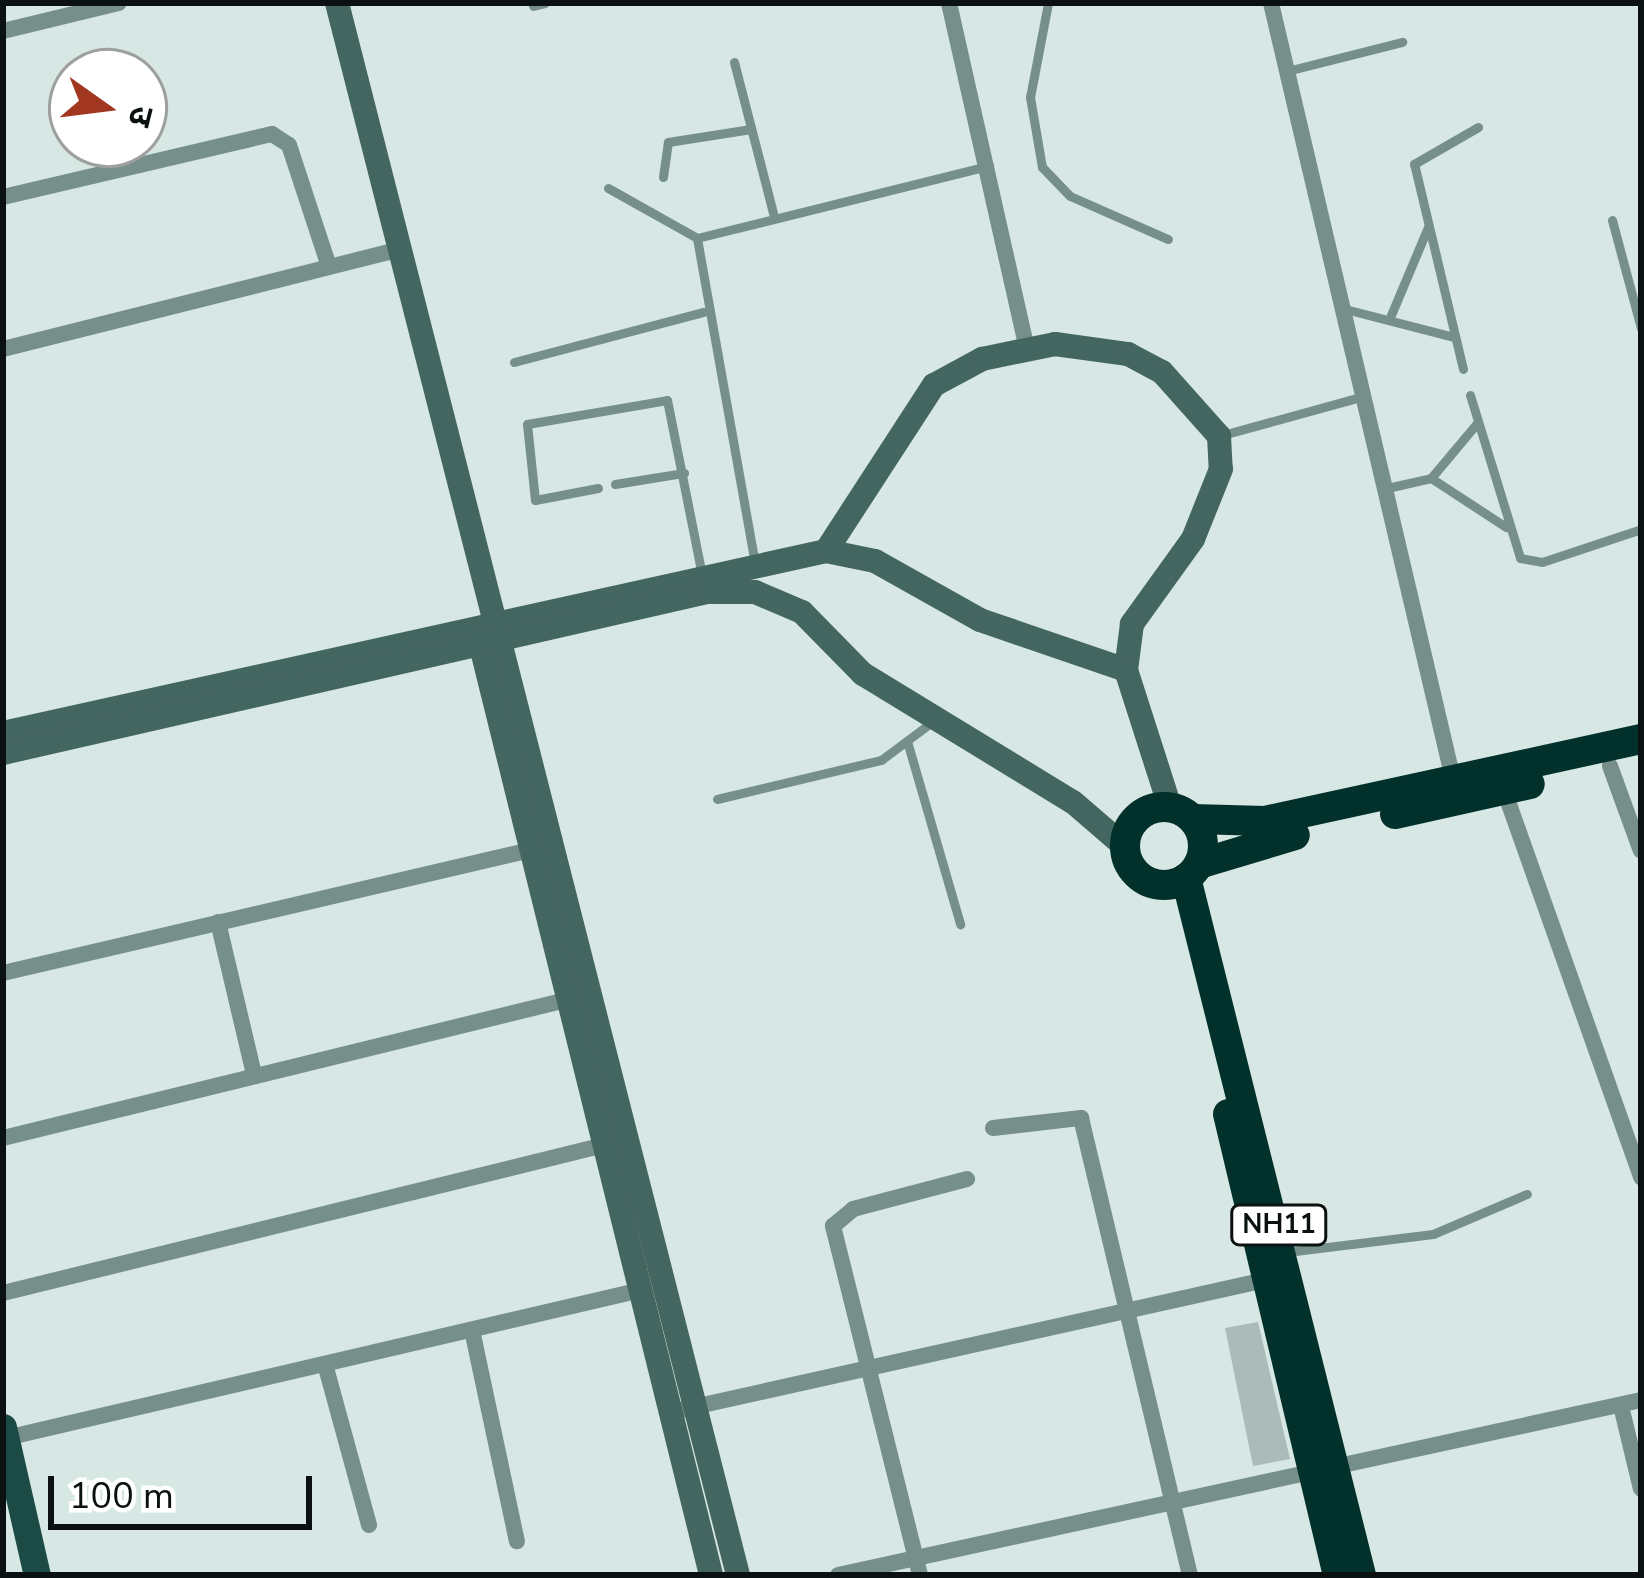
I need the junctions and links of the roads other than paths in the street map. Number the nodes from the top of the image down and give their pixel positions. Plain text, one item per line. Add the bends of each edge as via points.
1 (119, 3) edge
2 (337, 3) edge
3 (545, 3) edge
4 (949, 3) edge
5 (1048, 3) edge
6 (1271, 3) edge
7 (533, 6) dead end
8 (62, 10) edge
9 (3, 31) edge
10 (1402, 42) dead end
11 (734, 62) dead end
12 (1287, 70) junction
13 (1478, 127) dead end
14 (752, 129) junction
15 (989, 166) junction
16 (664, 176) dead end
17 (608, 188) dead end
18 (3, 196) edge
19 (773, 213) junction
20 (1612, 220) dead end
21 (1428, 227) junction
22 (697, 238) junction
23 (1168, 238) dead end
24 (397, 250) junction
25 (328, 267) junction
26 (1345, 309) junction
27 (703, 312) junction
28 (1391, 315) junction
29 (1641, 328) edge
30 (1454, 337) junction
31 (3, 349) edge
32 (1027, 349) junction
33 (514, 362) dead end
34 (1462, 369) dead end
35 (1366, 395) junction
36 (1470, 395) dead end
37 (1477, 423) junction
38 (1220, 436) junction
39 (684, 473) junction
40 (1431, 478) junction
41 (615, 484) dead end
42 (598, 488) dead end
43 (1387, 488) junction
44 (1506, 527) junction
45 (1641, 529) edge
46 (826, 551) junction
47 (755, 564) junction
48 (702, 575) junction
49 (490, 636) junction
50 (1126, 670) junction
51 (932, 722) junction
52 (3, 733) edge
53 (1641, 739) edge
54 (907, 741) junction
55 (3, 754) edge
56 (1641, 759) edge
57 (1610, 766) junction
58 (1453, 779) junction
59 (1504, 790) junction
60 (717, 799) dead end
61 (1181, 813) junction
62 (1124, 846) junction
63 (535, 849) junction
64 (1641, 850) edge
65 (1185, 876) junction
66 (218, 922) junction
67 (959, 924) dead end
68 (3, 973) edge
69 (570, 999) junction
70 (254, 1074) junction
71 (993, 1128) dead end
72 (3, 1138) edge
73 (604, 1145) junction
74 (1641, 1177) edge
75 (967, 1179) dead end
76 (1527, 1194) dead end
77 (1283, 1268) junction
78 (641, 1290) junction
79 (3, 1293) edge
80 (1132, 1306) junction
81 (472, 1330) junction
82 (325, 1364) junction
83 (870, 1369) junction
84 (1641, 1400) edge
85 (1621, 1406) junction
86 (683, 1409) junction
87 (4, 1433) edge
88 (1324, 1470) junction
89 (1641, 1489) edge
90 (1171, 1494) junction
91 (369, 1525) dead end
92 (517, 1541) dead end
93 (918, 1566) edge
94 (38, 1575) edge
95 (711, 1575) edge
96 (738, 1575) edge
97 (838, 1575) edge
98 (1190, 1575) edge
99 (1338, 1575) edge
100 (1360, 1575) edge

1 - 8 street
2 - 24 street
3 - 7 lane
4 - 15 street
5 - 23 lane via 1030,97 1042,167 1070,196
6 - 12 street
8 - 9 street
10 - 12 lane
11 - 14 lane
12 - 26 street
13 - 21 lane via 1417,154
14 - 16 lane via 668,142
14 - 19 lane
15 - 19 lane
15 - 32 street
17 - 22 lane
18 - 25 street via 272,134 289,146
19 - 22 lane
20 - 29 lane
21 - 28 lane
21 - 30 lane
22 - 27 lane
24 - 25 street
24 - 49 street
25 - 31 street
26 - 28 lane
26 - 35 street
27 - 33 lane
27 - 47 lane
28 - 30 lane
30 - 34 lane
32 - 38 street via 1095,343 1128,354 1162,372
32 - 46 street via 934,386
35 - 38 lane
35 - 43 street
36 - 37 lane
37 - 40 lane
37 - 44 lane
38 - 50 street via 1218,488 1132,624
39 - 41 lane
39 - 42 lane via 662,397 527,424 535,500
39 - 48 lane
40 - 43 lane
40 - 44 lane
43 - 58 street
44 - 45 lane via 1533,563
46 - 47 street
46 - 50 street via 875,561 980,620
47 - 48 street
48 - 49 street
49 - 51 street via 707,592 755,592 802,612
49 - 52 street
49 - 55 street
49 - 63 street
49 - 86 street
50 - 61 street
51 - 54 lane
51 - 62 street via 1073,802
53 - 58 highway
54 - 60 lane via 867,765
54 - 67 lane
56 - 57 highway
57 - 59 highway
57 - 64 street
58 - 61 highway via 1265,821
59 - 65 highway
59 - 74 street
61 - 62 highway via 1136,818
61 - 65 highway, NH11
62 - 65 highway via 1141,879
63 - 66 street
63 - 69 street
65 - 77 highway, NH11
66 - 68 street
66 - 70 street
69 - 70 street
69 - 73 street
70 - 72 street
71 - 80 street via 1081,1118
73 - 78 street
73 - 79 street
75 - 83 street via 835,1221
76 - 77 lane via 1433,1234
77 - 80 street
77 - 88 highway, NH11
78 - 81 street
78 - 86 street
80 - 83 street
80 - 90 street
81 - 82 street
81 - 92 street
82 - 87 street
82 - 91 street
83 - 86 street
83 - 93 street
84 - 85 street
85 - 88 street
85 - 89 street
86 - 95 street
86 - 96 street
87 - 94 main road
88 - 90 street
88 - 99 highway, NH11
88 - 100 highway, NH11
90 - 93 street
90 - 98 street
93 - 97 street

